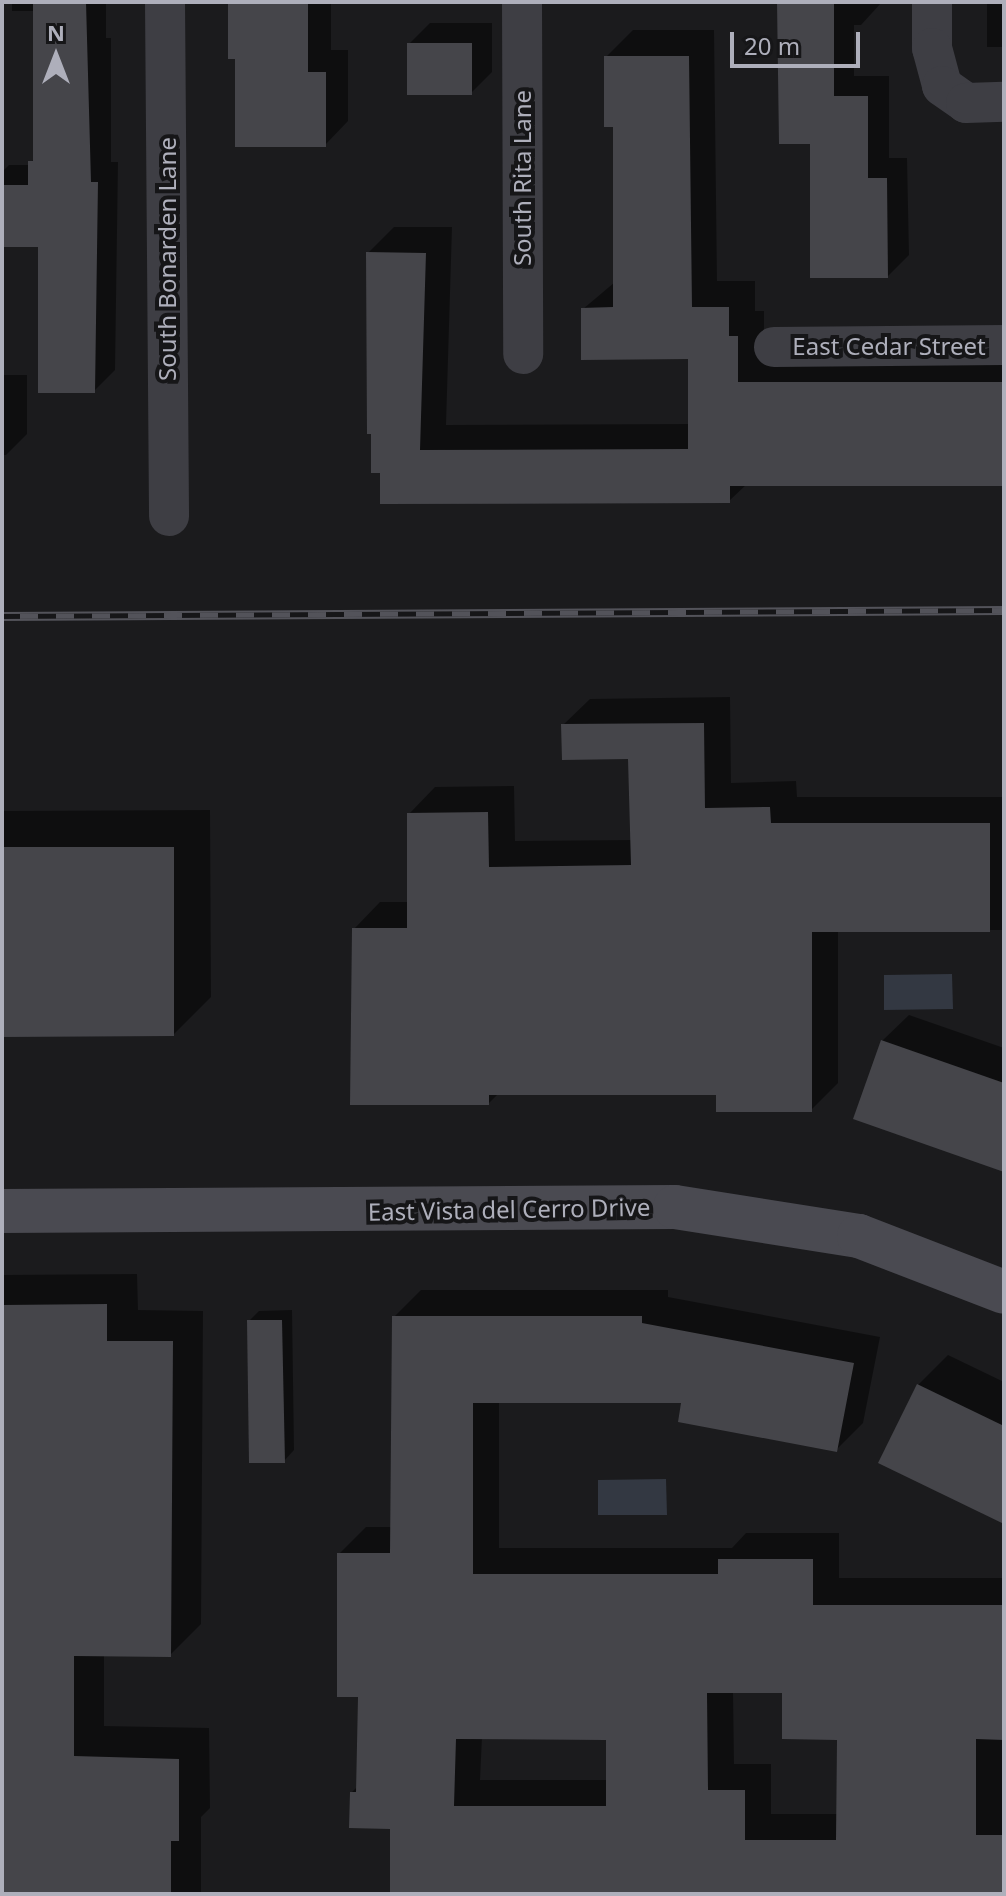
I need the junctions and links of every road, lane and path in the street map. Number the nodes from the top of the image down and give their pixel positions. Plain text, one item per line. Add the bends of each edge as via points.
1 (165, 2) edge
2 (522, 2) edge
3 (932, 2) edge
4 (1004, 102) edge
5 (1004, 345) edge
6 (774, 347) dead end
7 (523, 354) dead end
8 (169, 516) dead end
9 (2, 1211) edge
10 (1004, 1292) edge

1 - 8 street, South Bonarden Lane
2 - 7 street, South Rita Lane
3 - 4 street via 932,48 942,86 966,103
5 - 6 street, East Cedar Street
9 - 10 street, East Vista del Cerro Drive via 675,1207 859,1236

